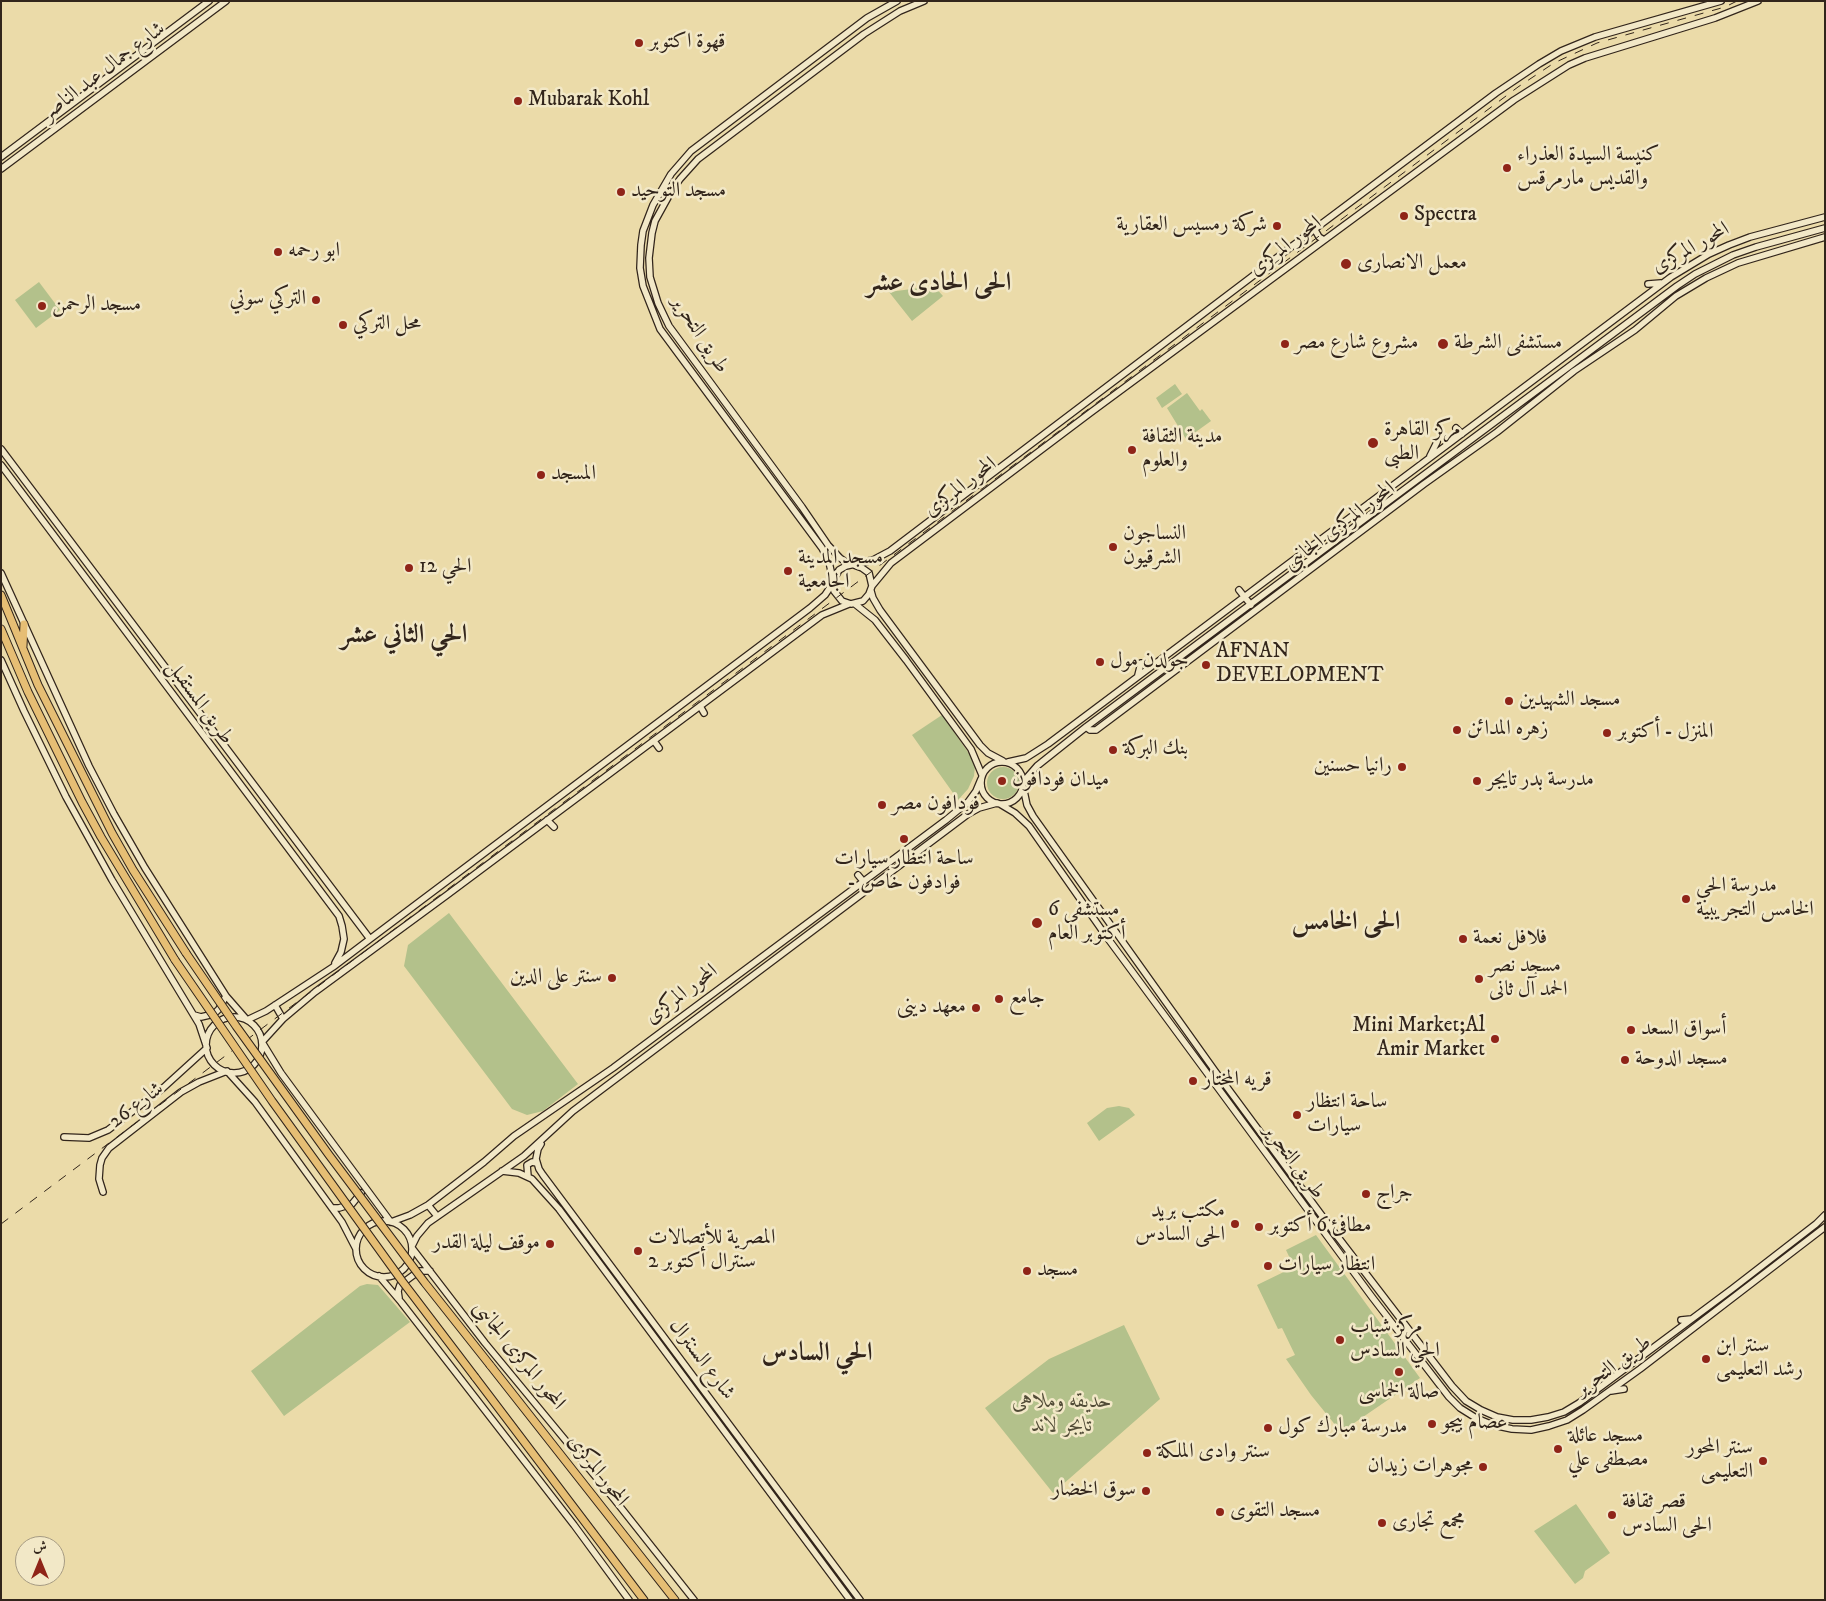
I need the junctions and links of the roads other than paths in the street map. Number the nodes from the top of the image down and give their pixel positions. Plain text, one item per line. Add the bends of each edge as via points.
1 (209, 1) edge
2 (226, 1) edge
3 (897, 1) edge
4 (924, 1) edge
5 (1721, 1) edge
6 (1758, 1) edge
7 (121, 67) junction
8 (127, 75) junction
9 (106, 80) junction
10 (112, 86) junction
11 (1, 157) edge
12 (1, 169) edge
13 (1361, 212) junction
14 (1825, 217) edge
15 (1366, 218) dead end
16 (1798, 224) junction
17 (1825, 228) edge
18 (1315, 230) junction
19 (1816, 230) junction
20 (1772, 231) junction
21 (1789, 237) junction
22 (1825, 237) edge
23 (1324, 240) junction
24 (1663, 282) junction
25 (1648, 284) dead end
26 (1652, 304) junction
27 (1635, 330) junction
28 (1068, 408) dead end
29 (1072, 414) junction
30 (1456, 428) dead end
31 (1462, 434) junction
32 (1484, 441) junction
33 (1437, 442) dead end
34 (1468, 442) junction
35 (1, 449) edge
36 (1429, 458) junction
37 (1, 466) edge
38 (1342, 513) dead end
39 (1346, 520) junction
40 (1337, 527) junction
41 (1350, 531) junction
42 (1313, 544) junction
43 (1326, 548) junction
44 (852, 565) junction
45 (1, 573) edge
46 (833, 582) junction
47 (872, 588) junction
48 (1239, 590) dead end
49 (1, 595) edge
50 (1244, 597) junction
51 (806, 603) dead end
52 (853, 604) junction
53 (1250, 604) junction
54 (810, 608) junction
55 (24, 624) junction
56 (1, 629) edge
57 (1204, 640) junction
58 (22, 649) junction
59 (1204, 649) junction
60 (913, 655) junction
61 (1, 660) edge
62 (906, 660) junction
63 (1141, 663) dead end
64 (1138, 676) junction
65 (700, 706) junction
66 (662, 712) dead end
67 (704, 713) dead end
68 (666, 717) junction
69 (1086, 727) junction
70 (1069, 728) junction
71 (1075, 735) junction
72 (654, 741) junction
73 (659, 748) dead end
74 (1006, 762) junction
75 (619, 767) junction
76 (624, 774) dead end
77 (982, 777) junction
78 (1023, 784) junction
79 (998, 803) junction
80 (1031, 813) junction
81 (1021, 819) junction
82 (516, 820) dead end
83 (547, 820) junction
84 (521, 826) junction
85 (554, 827) dead end
86 (858, 875) dead end
87 (863, 882) junction
88 (1096, 932) dead end
89 (1106, 936) junction
90 (370, 939) junction
91 (755, 962) junction
92 (333, 967) junction
93 (761, 971) junction
94 (738, 975) junction
95 (745, 983) junction
96 (226, 996) junction
97 (274, 1005) junction
98 (194, 1016) junction
99 (282, 1019) junction
100 (247, 1020) junction
101 (1163, 1025) dead end
102 (1173, 1029) junction
103 (262, 1042) junction
104 (207, 1048) junction
105 (227, 1071) junction
106 (1215, 1071) junction
107 (1206, 1074) junction
108 (1225, 1084) junction
109 (1217, 1089) junction
110 (144, 1104) junction
111 (149, 1116) junction
112 (546, 1136) junction
113 (64, 1137) dead end
114 (537, 1163) junction
115 (500, 1172) junction
116 (528, 1176) junction
117 (363, 1187) junction
118 (104, 1192) dead end
119 (428, 1205) junction
120 (332, 1208) junction
121 (1825, 1215) edge
122 (437, 1216) junction
123 (390, 1222) junction
124 (1825, 1227) edge
125 (412, 1247) junction
126 (356, 1249) junction
127 (1753, 1265) dead end
128 (430, 1271) junction
129 (1751, 1275) junction
130 (379, 1276) junction
131 (1374, 1283) junction
132 (1732, 1289) junction
133 (1366, 1290) junction
134 (1737, 1295) junction
135 (1385, 1297) junction
136 (1719, 1299) junction
137 (400, 1300) junction
138 (1377, 1304) junction
139 (1723, 1306) junction
140 (1691, 1319) junction
141 (1705, 1319) junction
142 (1680, 1320) dead end
143 (1701, 1329) dead end
144 (1624, 1362) dead end
145 (1622, 1371) junction
146 (1453, 1378) dead end
147 (1437, 1381) junction
148 (1452, 1386) junction
149 (1436, 1389) dead end
150 (1624, 1389) dead end
151 (1609, 1391) junction
152 (1544, 1427) junction
153 (1534, 1435) dead end
154 (629, 1600) edge
155 (644, 1600) edge
156 (675, 1600) edge
157 (694, 1600) edge
158 (850, 1600) edge
159 (860, 1600) edge

1 - 7 main road, شارع جمال عبد الناصر
2 - 8 main road, شارع جمال عبد الناصر
3 - 46 main road, طريق التحرير via 867,18 691,151 671,174 652,206 641,245 643,286 660,329 822,548
4 - 44 main road, طريق التحرير via 873,27 746,127 698,159 661,209 652,234 649,258 652,284 664,317 678,341 833,552
5 - 18 main road, المحور المركزى via 1603,34 1546,59
6 - 13 main road, المحور المركزى via 1576,62 1501,108
7 - 8 main road via 122,73
7 - 9 main road, شارع جمال عبد الناصر
8 - 10 main road, شارع جمال عبد الناصر
9 - 10 main road via 112,81
9 - 11 main road, شارع جمال عبد الناصر
10 - 12 main road, شارع جمال عبد الناصر
13 - 15 main road
13 - 23 main road, المحور المركزى
14 - 16 main road, المحور المركزى
16 - 19 main road via 1800,230
16 - 20 main road, المحور المركزى
17 - 19 main road, المحور المركزى
18 - 23 main road via 1317,236
18 - 29 main road, المحور المركزى
19 - 21 main road, المحور المركزى
20 - 21 main road via 1787,230
20 - 24 main road, المحور المركزى via 1709,254
21 - 26 main road, المحور المركزى via 1714,264
22 - 27 main road, المحور المركزى الجانبى via 1755,256 1722,270 1676,296
23 - 47 main road, المحور المركزى via 896,559
24 - 25 main road
24 - 31 main road, المحور المركزى
26 - 27 main road
26 - 34 main road, المحور المركزى
27 - 32 main road, المحور المركزى الجانبى via 1574,371
28 - 29 main road
29 - 44 main road, المحور المركزى via 890,551
30 - 31 main road
31 - 36 main road, المحور المركزى
32 - 34 main road
32 - 59 main road, المحور المركزى الجانبى
33 - 36 main road
34 - 41 main road, المحور المركزى
35 - 90 main road, طريق المستقبل
36 - 39 main road, المحور المركزى
37 - 92 main road, طريق المستقبل via 339,916 344,939
38 - 39 main road
39 - 40 main road, المحور المركزى
40 - 41 main road via 1339,533
40 - 42 main road, المحور المركزى
41 - 43 main road, المحور المركزى
42 - 43 main road via 1323,542
42 - 50 main road, المحور المركزى
43 - 53 main road, المحور المركزى
44 - 46 main road via 839,570
44 - 47 main road via 866,570 871,577
45 - 55 main road
46 - 52 main road via 836,595
46 - 54 main road via 825,595
47 - 52 main road via 867,598
47 - 60 main road via 877,606
48 - 50 main road
49 - 58 highway, المحور المركزى
50 - 53 main road
50 - 64 main road, المحور المركزى
51 - 54 main road
52 - 62 main road via 875,620
52 - 65 main road via 822,615
53 - 57 main road, المحور المركزى
54 - 68 main road
55 - 58 highway
55 - 96 main road via 114,814
56 - 155 highway, المحور المركزى, bridge via 28,692 87,811 175,960 402,1281
57 - 59 main road
57 - 69 main road, المحور المركزى
58 - 156 highway, المحور المركزى, bridge via 133,870 236,1026 425,1283
59 - 69 main road, المحور المركزى الجانبى via 1096,730
60 - 62 main road
60 - 74 main road via 980,744
61 - 98 main road via 66,798
62 - 77 main road via 971,749
63 - 64 main road
64 - 70 main road, المحور المركزى
65 - 67 main road
65 - 72 main road
66 - 68 main road
68 - 84 main road
69 - 71 main road, المحور المركزى
70 - 71 main road
70 - 74 main road, المحور المركزى via 1030,756
71 - 78 main road, المحور المركزى via 1034,768
72 - 73 main road
72 - 75 main road
74 - 77 main road via 993,764
74 - 78 main road via 1019,770
75 - 76 main road
75 - 83 main road
77 - 79 main road via 984,794
77 - 87 main road, المحور المركزى via 963,807
78 - 79 main road via 1020,794 1013,800
78 - 80 main road, طريق التحرير
79 - 81 main road, طريق التحرير
79 - 93 main road, المحور المركزى via 968,814
80 - 81 main road via 1025,812
80 - 106 main road, طريق التحرير
81 - 89 main road, طريق التحرير
82 - 84 main road
83 - 85 main road
83 - 99 main road
84 - 90 main road
86 - 87 main road
87 - 91 main road, المحور المركزى
88 - 89 main road
89 - 102 main road, طريق التحرير
90 - 92 main road
91 - 93 main road
91 - 94 main road, المحور المركزى
92 - 97 main road
93 - 95 main road, المحور المركزى
94 - 95 main road
94 - 119 main road, المحور المركزى via 576,1095 514,1136
95 - 112 main road, المحور المركزى via 573,1111
96 - 98 main road via 214,1014
96 - 100 main road
97 - 99 main road
97 - 100 main road
98 - 104 main road
99 - 103 main road
100 - 103 main road via 257,1029
100 - 104 main road via 233,1017 217,1023 208,1037
101 - 102 main road
102 - 107 main road, طريق التحرير
103 - 105 main road via 260,1055 252,1066 239,1072
103 - 117 main road
104 - 105 main road via 213,1062
104 - 110 main road, شارع 26
105 - 111 main road, شارع 26 via 188,1088
105 - 120 main road via 255,1102
106 - 107 main road via 1211,1075
106 - 108 main road, طريق التحرير
107 - 109 main road, طريق التحرير
108 - 109 main road via 1220,1084
108 - 131 main road, طريق التحرير
109 - 133 main road, طريق التحرير
110 - 111 main road via 143,1113
110 - 113 main road, شارع 26 via 100,1135 84,1139
111 - 118 main road, شارع 26 via 104,1154 99,1172
112 - 114 main road via 538,1149
112 - 115 main road, المحور المركزى
114 - 116 main road via 527,1165
114 - 159 main road, شارع السنترال
115 - 116 main road
115 - 122 main road, المحور المركزى
116 - 158 main road, شارع السنترال via 559,1209
117 - 120 main road via 352,1204
117 - 123 main road
119 - 122 main road
119 - 123 main road, المحور المركزى
120 - 126 main road
121 - 129 main road, طريق التحرير
122 - 125 main road, المحور المركزى via 420,1231
123 - 125 main road via 407,1232
123 - 126 main road via 376,1222 368,1226 359,1236
124 - 134 main road, طريق التحرير
125 - 128 main road, المحور المركزى الجانبى
125 - 130 main road via 411,1258 402,1270 394,1275
126 - 130 main road via 363,1267
127 - 129 main road
128 - 137 main road via 419,1271 400,1286
128 - 157 main road, المحور المركزى الجانبى
129 - 132 main road, طريق التحرير
130 - 137 main road
131 - 133 main road
131 - 135 main road, طريق التحرير
132 - 134 main road via 1732,1294
132 - 136 main road, طريق التحرير
133 - 138 main road, طريق التحرير
134 - 139 main road, طريق التحرير
135 - 138 main road via 1379,1298
135 - 148 main road, طريق التحرير
136 - 139 main road
136 - 140 main road, طريق التحرير
137 - 154 main road
138 - 147 main road, طريق التحرير
139 - 141 main road, طريق التحرير
140 - 142 main road
140 - 145 main road, طريق التحرير
141 - 143 main road
141 - 151 main road, طريق التحرير
144 - 145 main road
145 - 148 main road, طريق التحرير via 1564,1412 1531,1420 1505,1418 1481,1410 1466,1401
146 - 148 main road
147 - 149 main road
147 - 152 main road, طريق التحرير via 1460,1408 1493,1426 1531,1430
150 - 151 main road
151 - 152 main road, طريق التحرير via 1567,1420
152 - 153 main road

